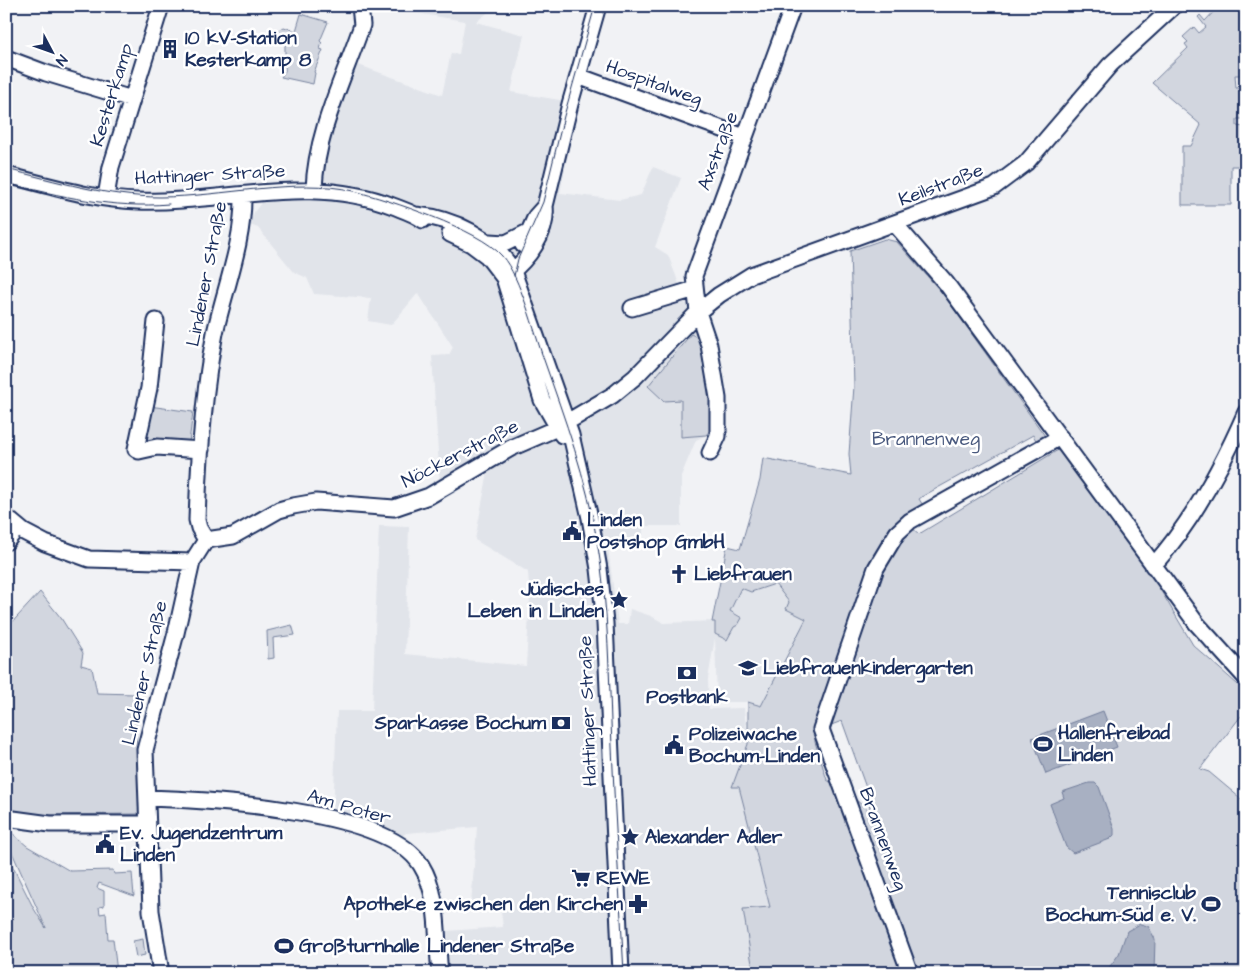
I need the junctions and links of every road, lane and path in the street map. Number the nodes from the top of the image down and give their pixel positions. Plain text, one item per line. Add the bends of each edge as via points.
1 (161, 6) edge
2 (360, 6) edge
3 (598, 6) edge
4 (793, 6) edge
5 (1174, 6) edge
6 (6, 58) edge
7 (578, 76) junction
8 (132, 99) junction
9 (744, 137) junction
10 (6, 176) edge
11 (314, 189) junction
12 (243, 195) junction
13 (106, 197) junction
14 (545, 206) junction
15 (416, 215) junction
16 (895, 224) junction
17 (530, 231) junction
18 (490, 242) junction
19 (509, 271) junction
20 (695, 289) junction
21 (632, 308) dead end
22 (698, 312) junction
23 (156, 321) dead end
24 (1246, 412) edge
25 (562, 425) junction
26 (1060, 437) junction
27 (201, 450) junction
28 (710, 453) dead end
29 (6, 517) edge
30 (18, 527) junction
31 (206, 540) junction
32 (6, 542) edge
33 (192, 562) junction
34 (1153, 566) junction
35 (1246, 678) edge
36 (147, 798) junction
37 (6, 818) edge
38 (147, 824) junction
39 (161, 973) edge
40 (440, 973) edge
41 (621, 973) edge
42 (910, 973) edge

1 - 8 street, Kesterkamp
2 - 11 street via 362,25 324,132 315,166
3 - 7 street
4 - 9 street, Axstraße
5 - 16 street, Keilstraße via 1110,65 1020,168 994,187
6 - 8 street
7 - 9 street, Hospitalweg
7 - 14 street
8 - 13 street, Kesterkamp via 111,167
9 - 20 street, Axstraße via 699,258 694,276
10 - 13 street, Hattinger Straße
11 - 12 street, Hattinger Straße
11 - 15 street, Hattinger Straße via 364,196
12 - 13 street, Hattinger Straße via 166,201
12 - 27 street, Lindener Straße via 240,232 214,342
14 - 17 street via 536,216
14 - 19 street via 546,221 528,256
15 - 18 street, Hattinger Straße via 431,216
15 - 19 street, Hattinger Straße via 478,249 496,266
16 - 22 street, Keilstraße via 751,275
16 - 26 street via 946,283
17 - 18 street via 506,243
17 - 19 street
18 - 19 street, Hattinger Straße
19 - 25 street, Hattinger Straße
20 - 21 street
20 - 22 street, Axstraße
22 - 25 street, Keilstraße via 635,377
22 - 28 street via 709,345 718,398 718,436
23 - 27 street, Lindener Straße via 149,388 136,449
24 - 34 street via 1206,491 1176,539
25 - 31 street, Nöckerstraße via 511,448 434,494 408,505 389,508 302,504 279,510 233,536
25 - 41 street, Hattinger Straße via 573,451 590,518 605,623
26 - 34 street
26 - 42 street, Brannenweg via 910,521 897,533 876,568 821,730
27 - 31 street, Lindener Straße via 198,524
29 - 30 street
30 - 32 street
30 - 33 street via 52,546 89,559
31 - 33 street
33 - 36 street, Lindener Straße via 147,739
34 - 35 street via 1197,624
36 - 38 street, Lindener Straße
36 - 40 street, Am Poter via 270,808 326,818 390,838 418,860 428,879 434,905
37 - 38 street via 50,824
38 - 39 street, Lindener Straße via 151,911

